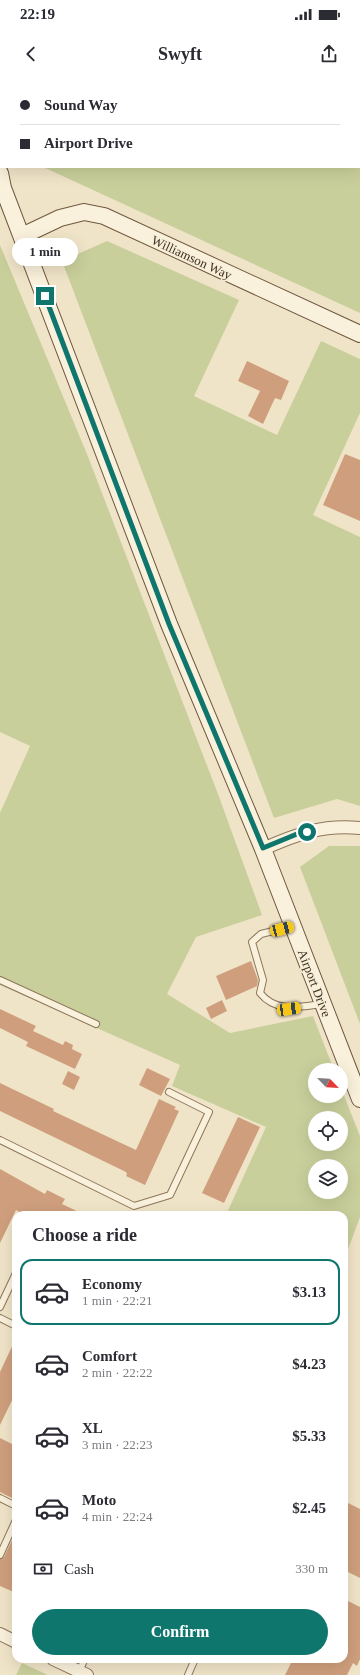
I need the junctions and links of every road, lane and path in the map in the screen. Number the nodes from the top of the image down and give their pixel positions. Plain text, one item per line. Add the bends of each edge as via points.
1 (0, 173) edge
2 (22, 236) junction
3 (360, 334) edge
4 (360, 828) edge
5 (263, 848) junction
6 (293, 926) junction
7 (0, 980) edge
8 (323, 1004) junction
9 (96, 1024) dead end
10 (169, 1092) dead end
11 (360, 1099) edge
12 (0, 1140) edge
13 (12, 1282) edge
14 (0, 1307) edge
15 (0, 1318) edge
16 (12, 1324) edge
17 (0, 1498) edge
18 (12, 1504) edge
19 (12, 1529) edge
20 (0, 1555) edge
21 (0, 1634) edge
22 (12, 1640) edge
23 (62, 1663) edge
24 (84, 1663) edge
25 (194, 1663) edge
26 (83, 1673) edge
27 (190, 1674) edge

1 - 2 main road, Airport Drive via 3,188
2 - 3 main road, Williamson Way via 60,218 84,212 104,216
2 - 5 main road, Airport Drive via 169,624
4 - 5 street via 340,826 297,834
5 - 6 main road, Airport Drive
6 - 8 main road, Airport Drive
6 - 8 lane via 261,934 252,942 263,980 260,993 266,1001 289,1009
7 - 9 lane
8 - 11 main road, Airport Drive
10 - 12 lane via 209,1112 170,1195 134,1206
13 - 14 lane
15 - 16 lane
17 - 18 lane
19 - 20 lane
21 - 22 street
23 - 26 street
24 - 26 lane
25 - 27 lane

